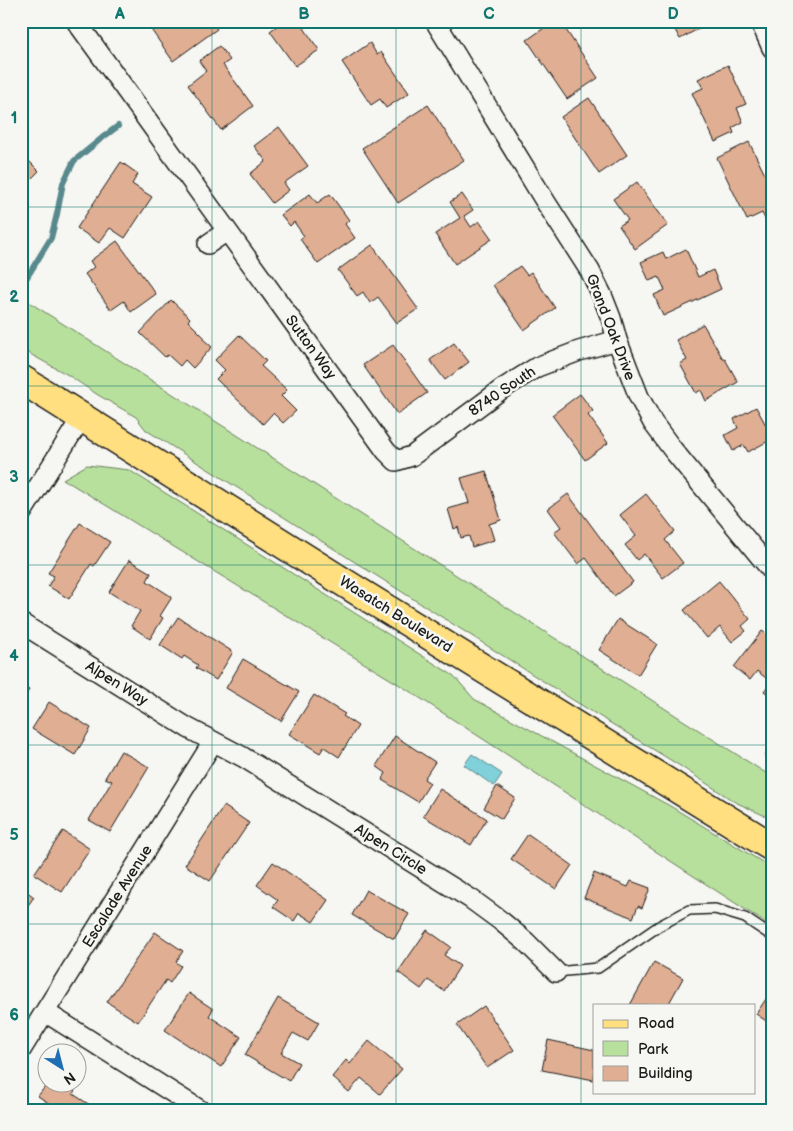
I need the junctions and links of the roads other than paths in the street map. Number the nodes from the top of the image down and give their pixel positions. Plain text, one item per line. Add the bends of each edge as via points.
1 (76, 21) edge
2 (434, 21) edge
3 (760, 21) edge
4 (772, 48) edge
5 (227, 231) junction
6 (208, 244) dead end
7 (617, 340) junction
8 (21, 379) edge
9 (82, 417) junction
10 (396, 461) joint
11 (21, 514) edge
12 (772, 570) edge
13 (21, 623) edge
14 (213, 742) junction
15 (772, 847) edge
16 (772, 936) edge
17 (556, 972) joint
18 (45, 1012) junction
19 (21, 1050) edge
20 (200, 1110) edge

1 - 5 street, Sutton Way
2 - 7 street, Grand Oak Drive via 590,272 605,303
3 - 4 street
5 - 6 street
5 - 10 street, Sutton Way
7 - 10 street, 8740 South via 537,367 412,456
7 - 12 street, Grand Oak Drive via 638,396 653,423
8 - 9 main road, Wasatch Boulevard
9 - 11 street
9 - 15 main road, Wasatch Boulevard
13 - 14 street, Alpen Way
14 - 17 street, Alpen Circle via 243,757 471,899 501,920
14 - 18 street, Escalade Avenue
16 - 17 lane via 745,918 715,909 689,910 659,926 598,968
18 - 19 street, Escalade Avenue
18 - 20 street

